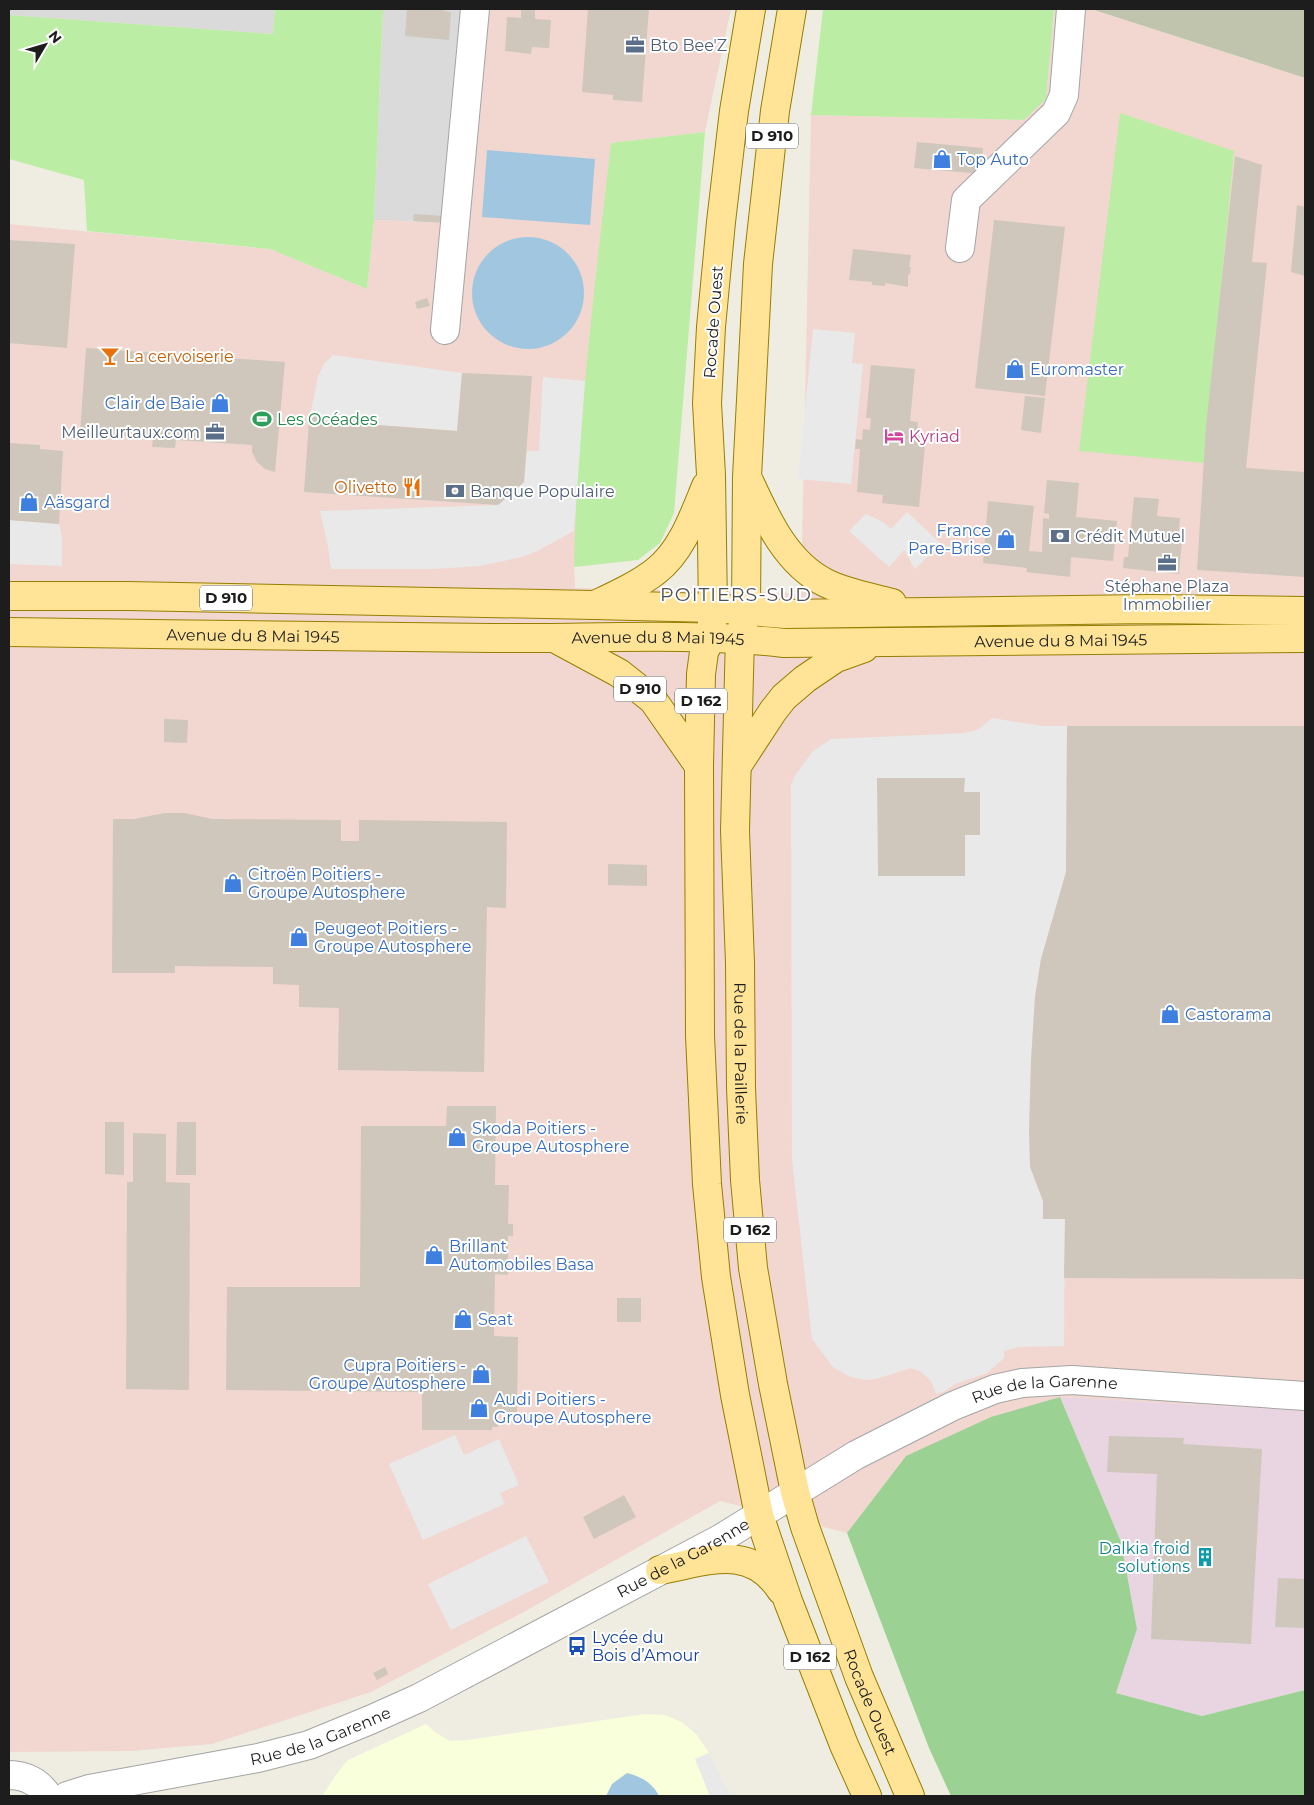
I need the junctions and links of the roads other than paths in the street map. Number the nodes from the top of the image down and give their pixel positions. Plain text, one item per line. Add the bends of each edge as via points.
1 (476, 9) edge
2 (751, 9) edge
3 (792, 9) edge
4 (1071, 9) edge
5 (960, 248) dead end
6 (444, 330) dead end
7 (711, 475) junction
8 (748, 477) junction
9 (9, 596) edge
10 (594, 605) junction
11 (713, 608) junction
12 (746, 611) junction
13 (1305, 611) edge
14 (928, 612) junction
15 (9, 632) edge
16 (711, 638) junction
17 (740, 638) junction
18 (1305, 638) edge
19 (556, 639) junction
20 (882, 642) junction
21 (699, 766) junction
22 (737, 766) junction
23 (741, 1055) junction
24 (701, 1075) junction
25 (746, 1180) junction
26 (1305, 1396) edge
27 (795, 1492) junction
28 (759, 1515) junction
29 (660, 1570) junction
30 (788, 1601) junction
31 (9, 1775) edge
32 (48, 1796) edge
33 (66, 1796) edge
34 (867, 1796) edge
35 (910, 1796) edge

1 - 6 street
2 - 7 main road, Rocade Ouest / D 910 via 733,120 711,327 707,403
3 - 8 main road, D 910 via 775,111 758,264
4 - 5 street via 1064,95 1060,107 966,200
7 - 10 main road, D 910 via 689,526 670,557 656,571
7 - 11 main road, Rocade Ouest / D 910
8 - 12 main road, D 910
8 - 14 main road via 780,539 792,557 808,571 840,589
9 - 10 main road, Avenue du 8 Mai 1945 / D 910
10 - 11 main road, Avenue du 8 Mai 1945 / D 910
11 - 12 main road, Avenue du 8 Mai 1945 / D 910
11 - 16 main road, Rocade Ouest
12 - 14 main road, Avenue du 8 Mai 1945 via 785,614
12 - 17 main road, Rue de la Paillerie / D 910
13 - 14 main road, Avenue du 8 Mai 1945
15 - 19 main road, Avenue du 8 Mai 1945 / D 910
16 - 17 main road, Avenue du 8 Mai 1945 / D 910
16 - 19 main road, Avenue du 8 Mai 1945 / D 910
16 - 21 main road, D 162 via 702,666
17 - 20 main road, Avenue du 8 Mai 1945 via 784,644
17 - 22 main road, Rue de la Paillerie / D 162
18 - 20 main road, Avenue du 8 Mai 1945
19 - 21 main road, D 910 via 619,673 653,700
20 - 22 main road via 836,658 794,687 773,711
21 - 24 main road, D 162
22 - 23 main road, Rue de la Paillerie / D 162
23 - 24 main road
23 - 25 main road, Rue de la Paillerie / D 162
24 - 25 main road via 725,1113 726,1126
24 - 28 main road, D 162 via 716,1277
25 - 27 main road, Rue de la Paillerie / D 162 via 753,1268
26 - 27 street, Rue de la Garenne via 1072,1380 1022,1383 995,1389 953,1406 856,1455
27 - 28 street, Rue de la Garenne
27 - 35 main road, Rocade Ouest / D 162 via 859,1677
28 - 29 street, Rue de la Garenne
28 - 30 main road, D 162
29 - 30 main road via 725,1558 742,1560 767,1573
29 - 33 street, Rue de la Garenne via 419,1698 309,1744 258,1758
30 - 34 main road, D 162
31 - 32 street via 33,1781

